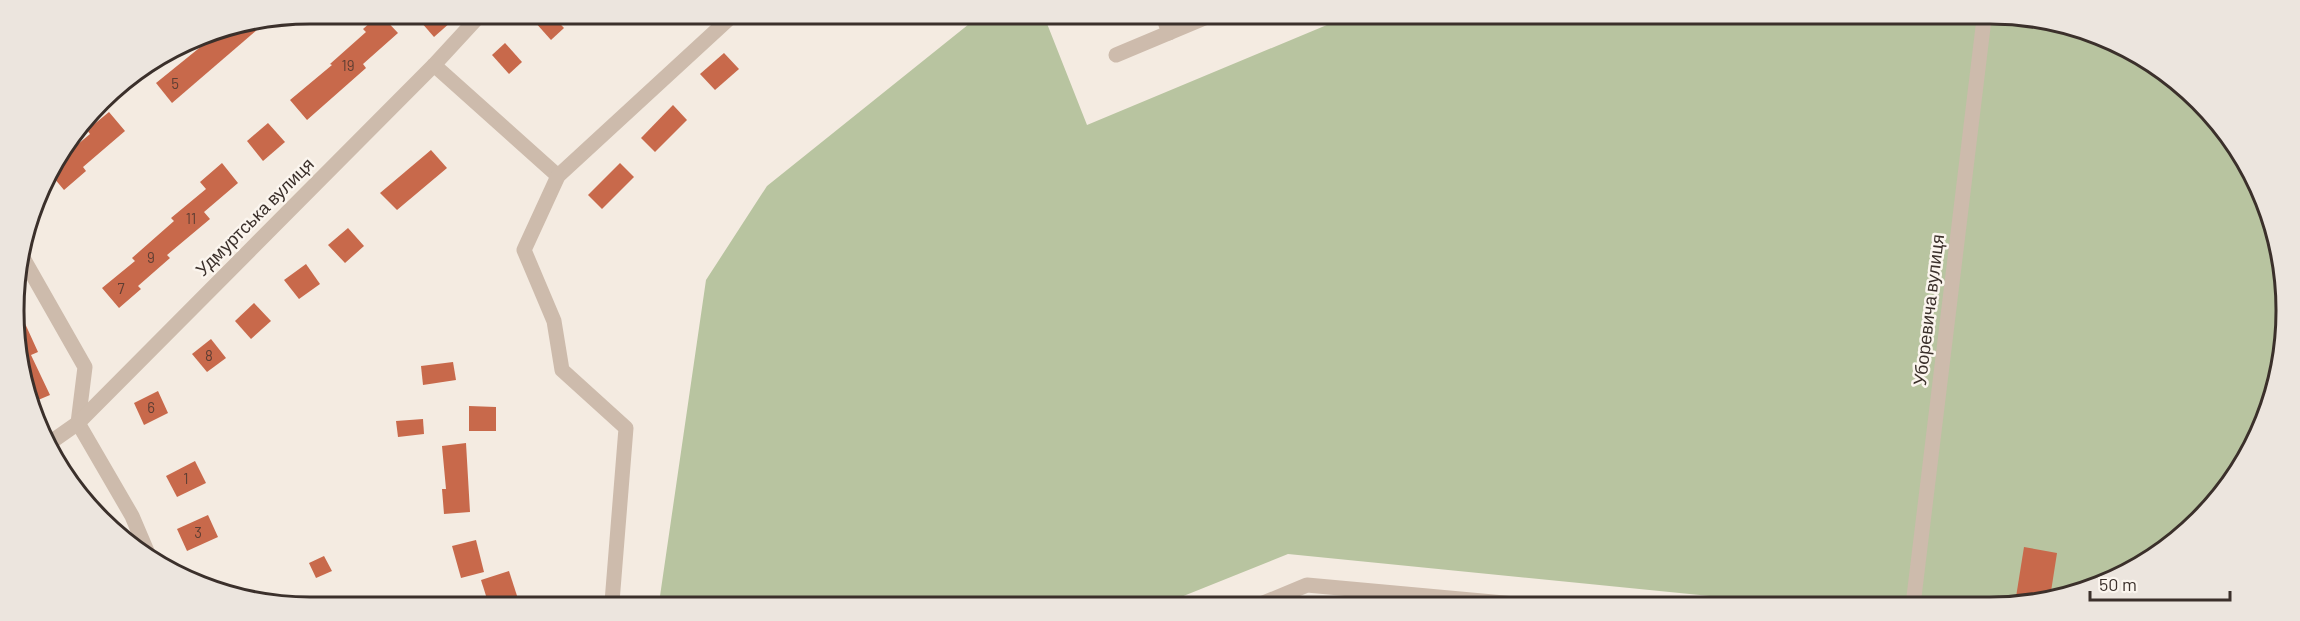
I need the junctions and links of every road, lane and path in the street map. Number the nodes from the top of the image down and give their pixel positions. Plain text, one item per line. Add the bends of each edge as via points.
1 (472, 24) edge
2 (723, 24) edge
3 (1166, 24) edge
4 (1190, 24) edge
5 (1983, 24) edge
6 (1169, 33) junction
7 (1116, 56) dead end
8 (434, 65) junction
9 (558, 176) junction
10 (28, 266) edge
11 (78, 423) junction
12 (55, 439) edge
13 (143, 543) edge
14 (612, 597) edge
15 (1278, 597) edge
16 (1438, 597) edge
17 (1914, 597) edge

1 - 8 street, Удмуртська вулиця
2 - 9 street
3 - 6 street
4 - 6 street
5 - 17 street, Уборевича вулиця
6 - 7 street
8 - 9 street
8 - 11 street, Удмуртська вулиця
9 - 14 street via 525,250 554,321 562,370 626,428
10 - 11 street via 85,368
11 - 12 street, Удмуртська вулиця
11 - 13 street via 132,516
15 - 16 street via 1307,585

